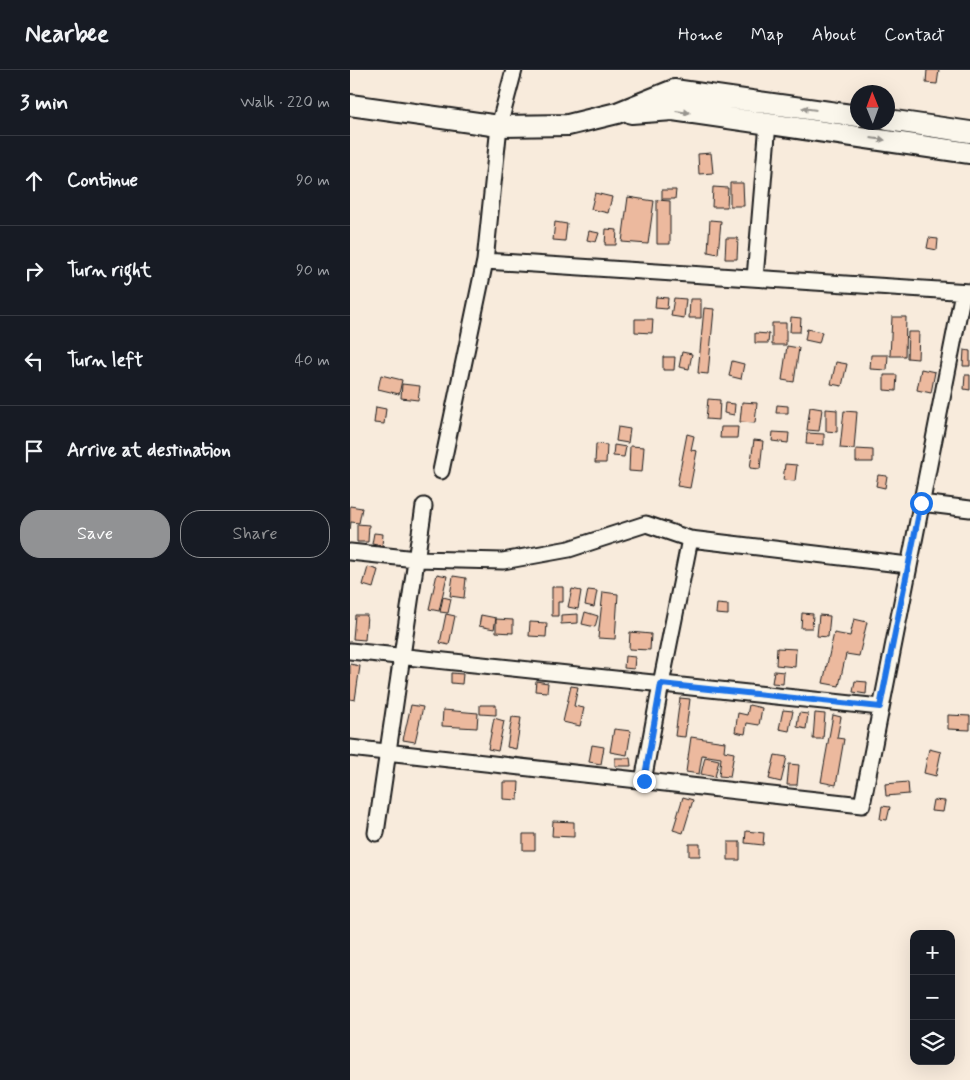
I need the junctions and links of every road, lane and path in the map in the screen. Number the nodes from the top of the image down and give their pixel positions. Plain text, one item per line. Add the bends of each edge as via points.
1 (514, 70) edge
2 (350, 105) edge
3 (617, 113) junction
4 (850, 115) edge
5 (895, 121) edge
6 (768, 123) junction
7 (499, 126) junction
8 (970, 132) edge
9 (970, 152) edge
10 (485, 262) junction
11 (755, 278) junction
12 (966, 292) edge
13 (441, 471) dead end
14 (921, 503) junction
15 (424, 506) dead end
16 (970, 509) edge
17 (690, 539) junction
18 (350, 552) edge
19 (416, 559) junction
20 (908, 565) junction
21 (350, 651) edge
22 (401, 657) junction
23 (661, 684) junction
24 (880, 707) junction
25 (350, 748) edge
26 (387, 752) junction
27 (644, 781) junction
28 (376, 833) dead end

1 - 7 street
2 - 7 street
4 -> 3 street via 674,90
3 -> 6 street via 673,110
3 - 7 street via 568,125
5 - 8 street
6 -> 9 street
6 - 11 street
7 - 10 street
10 - 11 street
10 - 13 street
11 - 12 street
12 - 14 street
14 - 16 street
14 - 20 street
15 - 19 street
17 - 19 street via 646,524 569,549 503,561
17 - 20 street
17 - 23 street
18 - 19 street
19 - 22 street
20 - 24 street
21 - 22 street
22 - 23 street
22 - 26 street
23 - 24 street
23 - 27 street
24 - 27 street via 862,805
25 - 26 street
26 - 27 street
26 - 28 street

